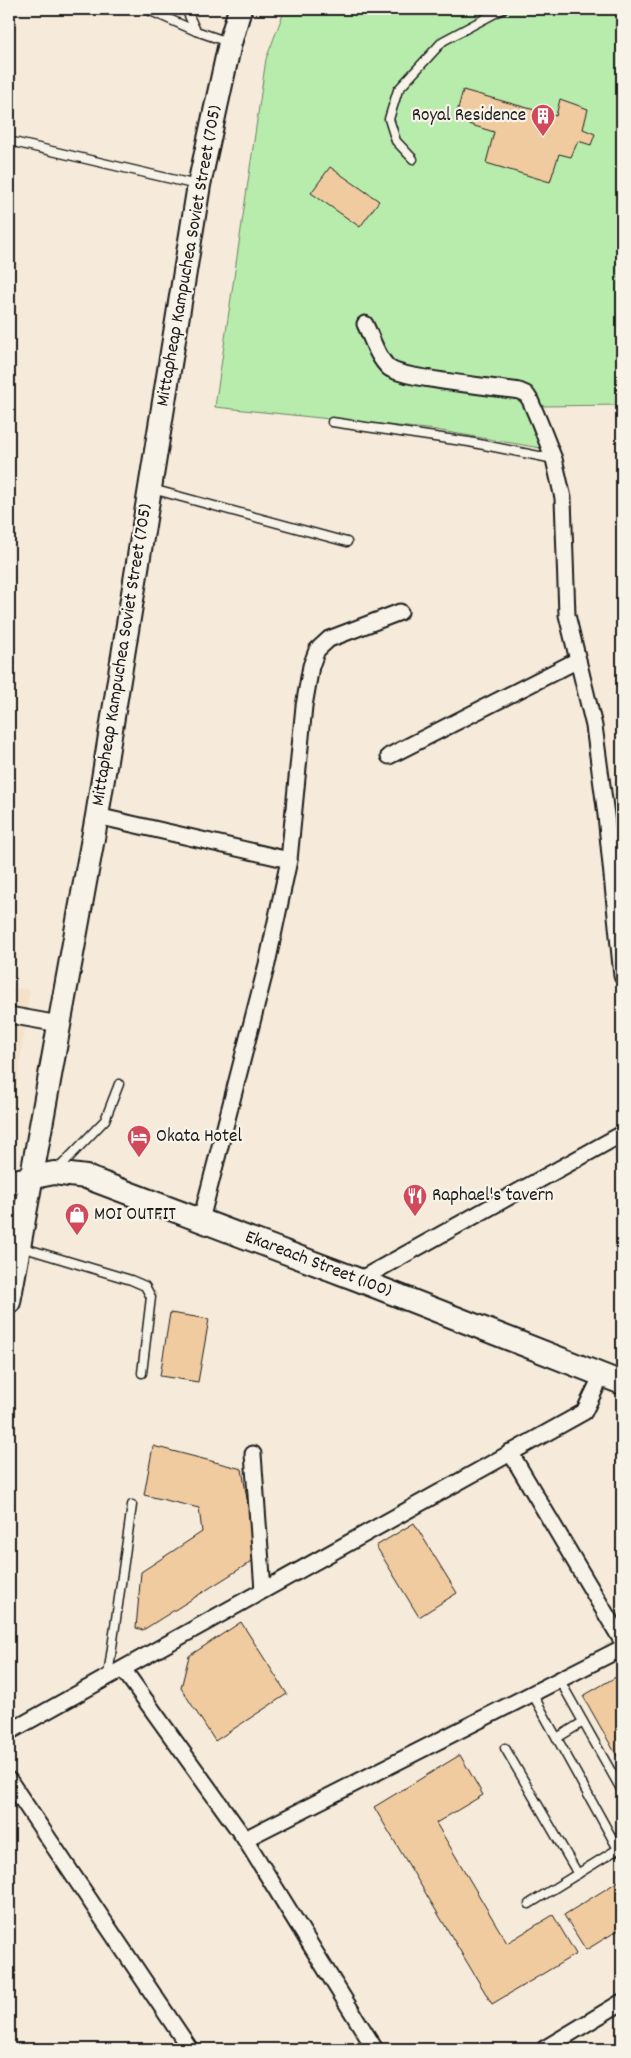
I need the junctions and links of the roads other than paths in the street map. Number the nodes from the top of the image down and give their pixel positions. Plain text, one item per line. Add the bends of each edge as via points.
1 (146, 9) edge
2 (186, 9) edge
3 (240, 9) edge
4 (503, 9) edge
5 (196, 31) junction
6 (230, 43) junction
7 (9, 141) edge
8 (413, 159) dead end
9 (199, 185) junction
10 (365, 324) dead end
11 (332, 422) dead end
12 (554, 459) junction
13 (150, 488) junction
14 (347, 542) dead end
15 (400, 612) dead end
16 (578, 660) junction
17 (389, 756) dead end
18 (97, 816) junction
19 (289, 860) junction
20 (621, 949) edge
21 (622, 976) edge
22 (9, 1015) edge
23 (59, 1024) junction
24 (119, 1084) dead end
25 (622, 1134) edge
26 (54, 1173) junction
27 (32, 1178) junction
28 (9, 1182) edge
29 (201, 1220) junction
30 (19, 1246) junction
31 (359, 1280) junction
32 (9, 1302) edge
33 (142, 1373) dead end
34 (612, 1379) edge
35 (510, 1452) junction
36 (253, 1454) dead end
37 (132, 1505) dead end
38 (263, 1590) junction
39 (622, 1641) edge
40 (622, 1648) edge
41 (123, 1669) junction
42 (108, 1676) junction
43 (559, 1679) junction
44 (532, 1693) junction
45 (583, 1722) junction
46 (9, 1732) edge
47 (558, 1738) junction
48 (505, 1748) dead end
49 (9, 1780) edge
50 (622, 1791) edge
51 (245, 1839) junction
52 (620, 1847) edge
53 (578, 1874) junction
54 (529, 1904) dead end
55 (622, 2002) edge
56 (190, 2049) edge
57 (376, 2049) edge
58 (544, 2049) edge

1 - 5 lane
2 - 5 lane
3 - 6 street, Mittapheap Kampuchea Soviet Street (705)
4 - 8 lane via 443,41 398,90 389,119 396,141
5 - 6 lane
6 - 9 street, Mittapheap Kampuchea Soviet Street (705)
7 - 9 lane
9 - 13 street, Mittapheap Kampuchea Soviet Street (705)
10 - 12 street via 379,356 390,369 415,376 519,390 526,394
11 - 12 lane
12 - 16 street via 563,498 567,615
13 - 14 lane
13 - 18 street, Mittapheap Kampuchea Soviet Street (705)
15 - 19 street via 329,639 317,650 304,706
16 - 17 street
16 - 20 street via 594,726
18 - 19 street
18 - 23 street, Mittapheap Kampuchea Soviet Street (705)
19 - 29 street via 267,964
20 - 21 street
22 - 23 street
23 - 27 street, Mittapheap Kampuchea Soviet Street (705)
24 - 26 lane via 105,1120
25 - 31 street
26 - 27 street, Ekareach Street (100)
26 - 29 street, Ekareach Street (100) via 86,1177
27 - 28 street, Ekareach Street (100)
27 - 30 street, Mittapheap Kampuchea Soviet Street (705)
29 - 31 street, Ekareach Street (100)
30 - 32 street, Mittapheap Kampuchea Soviet Street (705)
30 - 33 lane via 145,1286 151,1297
31 - 34 street, Ekareach Street (100)
34 - 35 street via 584,1412
35 - 38 street
35 - 39 street
36 - 38 street
37 - 42 lane
38 - 41 street
40 - 43 street
41 - 42 street
41 - 51 street
42 - 46 street
43 - 44 street
43 - 45 lane
44 - 47 lane
44 - 51 street
45 - 47 lane
45 - 50 lane
47 - 52 lane
48 - 53 lane
49 - 56 street
51 - 57 street
52 - 53 lane
53 - 54 lane
55 - 58 street

